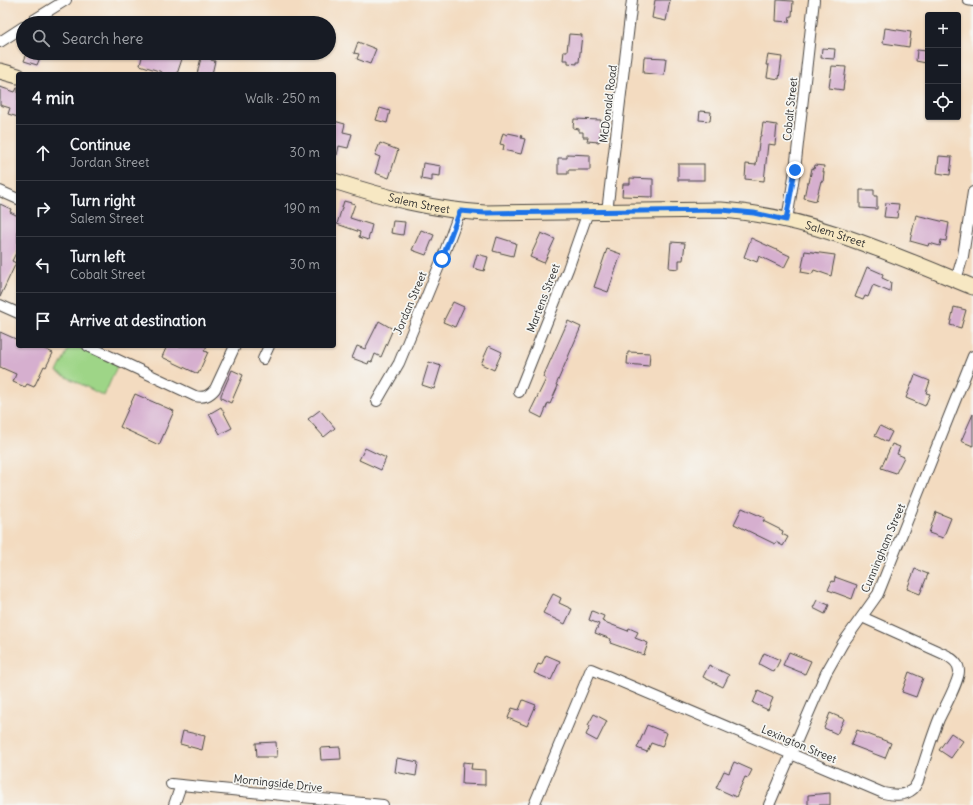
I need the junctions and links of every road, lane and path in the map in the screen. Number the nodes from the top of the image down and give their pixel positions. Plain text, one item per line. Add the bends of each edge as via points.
1 (66, 0) edge
2 (632, 0) edge
3 (814, 0) edge
4 (968, 0) edge
5 (973, 1) edge
6 (40, 16) edge
7 (16, 32) edge
8 (0, 42) edge
9 (0, 71) edge
10 (16, 75) edge
11 (336, 183) edge
12 (0, 191) edge
13 (973, 192) edge
14 (16, 198) edge
15 (460, 211) junction
16 (588, 212) junction
17 (607, 212) junction
18 (786, 220) junction
19 (956, 280) junction
20 (973, 287) edge
21 (0, 305) edge
22 (16, 312) edge
23 (92, 348) edge
24 (234, 348) edge
25 (268, 348) edge
26 (973, 356) edge
27 (263, 359) dead end
28 (519, 392) dead end
29 (377, 401) dead end
30 (862, 617) junction
31 (792, 753) junction
32 (340, 803) edge
33 (174, 805) edge
34 (383, 805) edge
35 (534, 805) edge
36 (769, 805) edge

1 - 6 street
2 - 17 street, McDonald Road
3 - 18 street, Cobalt Street via 795,170
4 - 5 street
7 - 8 street
9 - 10 street
11 - 15 street, Salem Street via 417,204
12 - 14 street
13 - 19 street via 963,256
15 - 16 street, Salem Street
15 - 29 street, Jordan Street via 399,363
16 - 17 street, Salem Street
16 - 28 street, Martens Street
17 - 18 street, Salem Street via 721,210 754,213
18 - 19 street, Salem Street via 869,246
19 - 20 street, Salem Street
21 - 22 street
23 - 24 street via 201,397 211,394 215,389
25 - 27 street
26 - 30 street, Cunningham Street via 884,580 874,601
30 - 31 street, Cunningham Street via 826,672
30 - 31 street, Lexington Street via 946,655 953,659 959,670 918,780 913,789 903,794 883,793
31 - 35 street, Lexington Street via 591,669
31 - 36 street, Cunningham Street
32 - 33 street, Morningside Drive via 176,785
32 - 34 street, Morningside Drive

